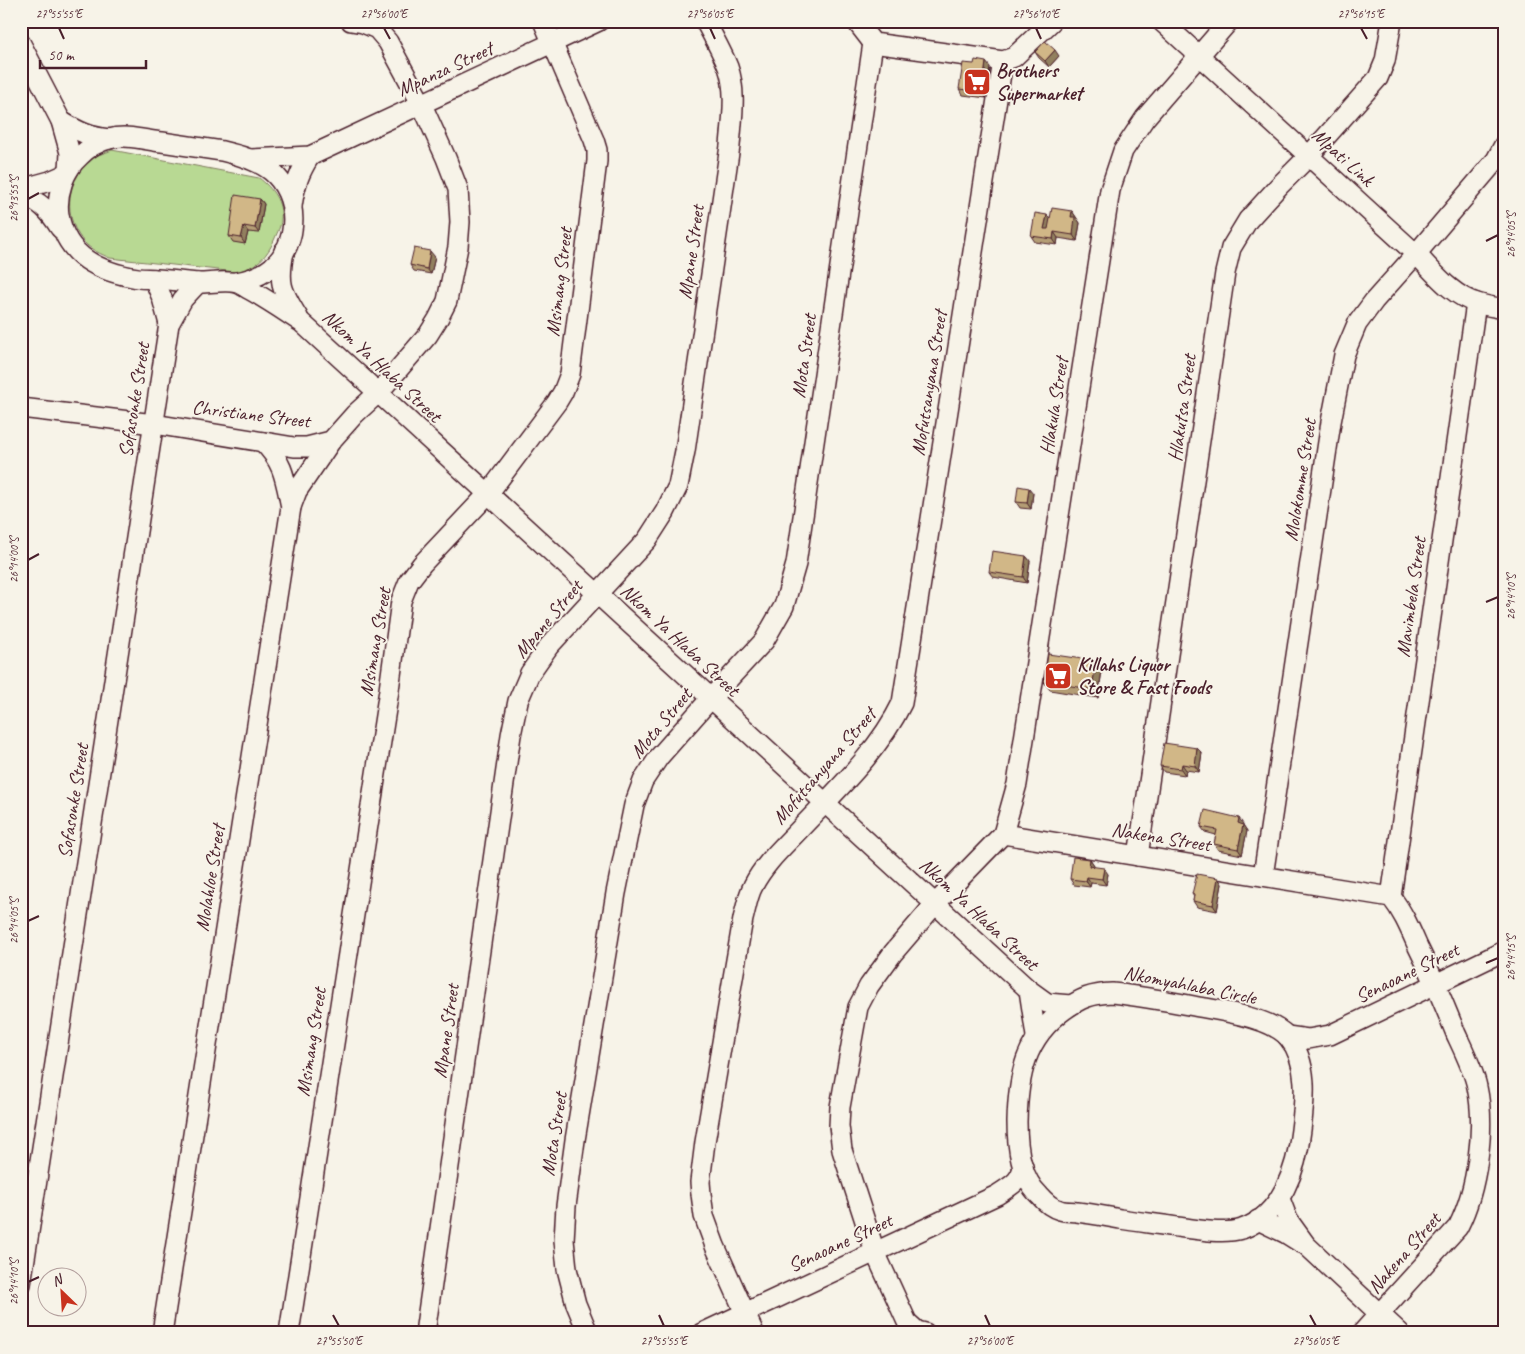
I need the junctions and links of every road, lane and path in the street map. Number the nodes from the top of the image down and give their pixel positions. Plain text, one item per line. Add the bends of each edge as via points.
1 (543, 21) edge
2 (599, 21) edge
3 (705, 21) edge
4 (856, 21) edge
5 (1052, 21) edge
6 (1161, 21) edge
7 (1229, 21) edge
8 (1392, 21) edge
9 (359, 22) edge
10 (873, 43) junction
11 (21, 44) edge
12 (552, 44) junction
13 (1198, 56) junction
14 (1003, 61) junction
15 (422, 105) junction
16 (61, 121) junction
17 (110, 139) junction
18 (1504, 145) edge
19 (310, 156) junction
20 (1308, 156) junction
21 (250, 159) junction
22 (68, 171) junction
23 (21, 190) edge
24 (21, 196) edge
25 (292, 206) junction
26 (65, 235) junction
27 (284, 251) junction
28 (1416, 254) junction
29 (154, 279) junction
30 (236, 282) junction
31 (198, 283) junction
32 (1476, 303) junction
33 (1504, 308) edge
34 (301, 322) junction
35 (169, 324) junction
36 (378, 393) junction
37 (21, 408) edge
38 (154, 424) junction
39 (331, 441) junction
40 (263, 442) junction
41 (488, 494) junction
42 (291, 507) junction
43 (597, 594) junction
44 (711, 698) junction
45 (825, 803) junction
46 (1003, 834) junction
47 (1138, 856) junction
48 (1263, 876) junction
49 (1391, 897) junction
50 (935, 904) junction
51 (1504, 951) edge
52 (1436, 984) junction
53 (1029, 990) junction
54 (1071, 1005) junction
55 (1330, 1035) junction
56 (1036, 1036) junction
57 (1287, 1036) junction
58 (1302, 1065) junction
59 (1024, 1166) junction
60 (997, 1195) junction
61 (1039, 1196) junction
62 (1280, 1199) junction
63 (1258, 1220) junction
64 (1306, 1245) junction
65 (874, 1252) junction
66 (21, 1284) edge
67 (745, 1313) junction
68 (1380, 1314) junction
69 (162, 1333) edge
70 (289, 1333) edge
71 (427, 1333) edge
72 (588, 1333) edge
73 (702, 1333) edge
74 (754, 1333) edge
75 (925, 1333) edge
76 (1362, 1333) edge
77 (1400, 1333) edge

1 - 12 street, Msimang Street
2 - 12 street, Mpanza Street
3 - 43 street, Mpane Street via 728,68 733,102 730,146 685,451 678,486 665,512 647,540
4 - 10 street
5 - 14 street via 1014,57
6 - 13 street, Mpati Link
7 - 13 street, Hlakula Street
8 - 20 street, Hlakutsa Street via 1385,61 1378,78
9 - 15 street, Christiane Street via 377,29 388,42
10 - 14 street
10 - 44 street, Mota Street via 796,564 784,606 764,641
11 - 16 street
12 - 15 street, Mpanza Street
12 - 41 street, Msimang Street via 597,150 570,374 563,392
13 - 20 street, Mpati Link
13 - 46 street, Hlakula Street via 1144,118 1123,151 1110,190 1017,784
14 - 45 street, Mofutsanyana Street via 902,703 893,722 872,750
15 - 19 street, Mpanza Street
15 - 36 street, Christiane Street via 458,189 458,247 447,301 438,320
16 - 17 street via 79,132
16 - 22 street via 70,153
17 - 21 street via 126,137 222,151
17 - 22 street via 87,150
18 - 28 street, Molokomme Street via 1496,160
19 - 21 street, Mpanza Street
19 - 25 street via 300,172
20 - 28 street, Mpati Link
20 - 47 street, Hlakutsa Street via 1248,220 1231,248 1227,264
21 - 25 street via 277,177
22 - 23 street via 50,181
22 - 26 street via 59,198
24 - 26 street via 36,200 46,208
25 - 27 street via 292,234
26 - 29 street via 81,256 108,272
27 - 30 street via 266,271 249,280
27 - 34 street, Nkom Ya Hlaba Street via 280,271 285,296
28 - 32 street, Mpati Link via 1446,284
28 - 48 street, Molokomme Street via 1357,324 1344,355 1331,422
29 - 31 street
29 - 35 street, Sofasonke Street
30 - 31 street
30 - 34 street, Nkom Ya Hlaba Street
31 - 35 street, Sofasonke Street via 183,298
32 - 33 street, Mpati Link
32 - 49 street, Mavimbela Street
34 - 36 street, Nkom Ya Hlaba Street
35 - 38 street, Sofasonke Street
36 - 39 street, Christiane Street
36 - 41 street, Nkom Ya Hlaba Street
37 - 38 street, Christiane Street
38 - 40 street, Christiane Street
38 - 66 street, Sofasonke Street
39 - 40 street, Christiane Street via 307,447
39 - 42 street, Molahloe Street
40 - 42 street via 281,464
41 - 43 street, Nkom Ya Hlaba Street
41 - 70 street, Msimang Street via 408,581 401,601
42 - 69 street, Molahloe Street
43 - 44 street, Nkom Ya Hlaba Street
43 - 71 street, Mpane Street via 549,646 530,673 518,701
44 - 45 street, Nkom Ya Hlaba Street
44 - 72 street, Mota Street via 658,757 643,780 634,805 616,893 566,1206 564,1240 567,1268 576,1304
45 - 50 street, Nkom Ya Hlaba Street
45 - 67 street, Mofutsanyana Street via 771,860 752,886 743,919 705,1142 700,1182 704,1216
46 - 47 street, Nakena Street
46 - 50 street
47 - 48 street, Nakena Street
48 - 49 street, Nakena Street
49 - 52 street, Nakena Street via 1401,910
50 - 53 street, Nkom Ya Hlaba Street
50 - 65 street via 869,986 858,1007 840,1107 842,1150
51 - 52 street, Senaoane Street
52 - 55 street, Senaoane Street
52 - 68 street, Nakena Street via 1477,1085 1480,1142 1472,1191 1458,1227
53 - 54 street, Nkom Ya Hlaba Street via 1047,1003
53 - 56 street, Nkom Ya Hlaba Street
54 - 56 street, Nkomyahlaba Circle
54 - 57 street, Nkomyahlaba Circle via 1096,994 1141,996 1246,1016
55 - 57 street, Senaoane Street
55 - 58 street, Senaoane Street
56 - 59 street, Nkomyahlaba Circle via 1018,1091 1017,1135
57 - 58 street, Nkomyahlaba Circle
58 - 62 street, Nkomyahlaba Circle via 1304,1090 1300,1142
59 - 60 street, Senaoane Street via 1019,1179
59 - 61 street, Nkomyahlaba Circle via 1029,1182
60 - 61 street, Senaoane Street via 1014,1192
60 - 65 street, Senaoane Street
61 - 63 street, Nkomyahlaba Circle via 1060,1210 1206,1231 1241,1229
62 - 63 street, Nkomyahlaba Circle
62 - 64 street via 1288,1220
63 - 64 street
64 - 68 street
65 - 67 street, Senaoane Street
65 - 75 street via 907,1322
67 - 73 street, Senaoane Street
67 - 74 street, Mofutsanyana Street
68 - 76 street, Nakena Street
68 - 77 street

